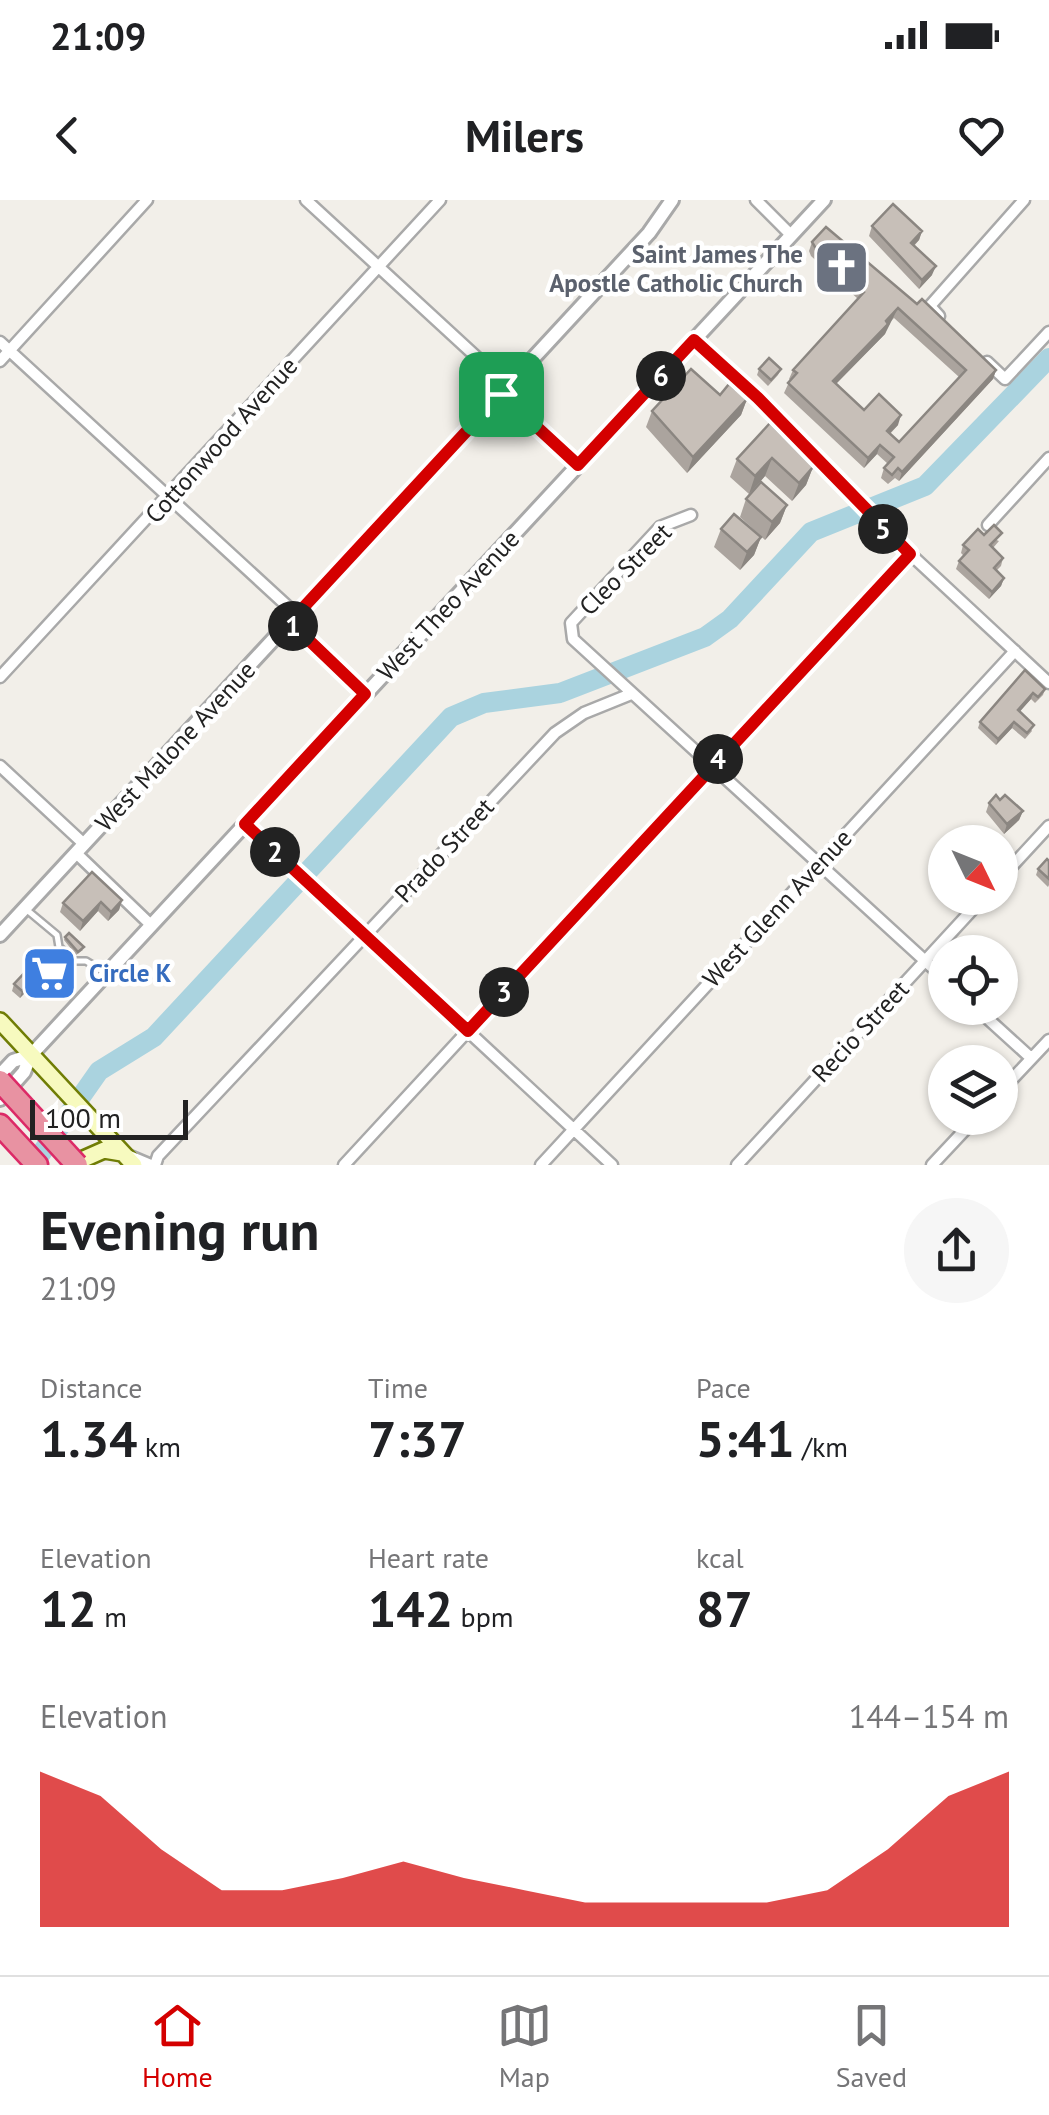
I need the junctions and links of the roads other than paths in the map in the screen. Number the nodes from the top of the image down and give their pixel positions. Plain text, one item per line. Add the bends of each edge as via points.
1 (147, 200) edge
2 (306, 200) edge
3 (440, 200) edge
4 (672, 200) edge
5 (756, 200) edge
6 (824, 200) edge
7 (1024, 200) edge
8 (792, 235) junction
9 (378, 267) junction
10 (948, 325) edge
11 (1049, 332) edge
12 (694, 340) junction
13 (5, 346) edge
14 (977, 352) edge
15 (0, 360) edge
16 (504, 390) junction
17 (1049, 458) edge
18 (578, 465) junction
19 (170, 497) junction
20 (691, 514) dead end
21 (988, 524) edge
22 (910, 554) junction
23 (293, 619) junction
24 (1015, 652) junction
25 (0, 677) edge
26 (1049, 683) edge
27 (627, 689) junction
28 (365, 694) junction
29 (0, 766) edge
30 (712, 767) junction
31 (245, 824) junction
32 (1049, 826) edge
33 (80, 849) junction
34 (1018, 860) edge
35 (817, 864) junction
36 (24, 908) junction
37 (967, 915) edge
38 (151, 925) junction
39 (0, 935) edge
40 (364, 935) junction
41 (925, 960) junction
42 (928, 963) edge
43 (106, 973) junction
44 (0, 1022) edge
45 (995, 1025) edge
46 (468, 1031) junction
47 (1049, 1040) edge
48 (31, 1055) junction
49 (1031, 1058) junction
50 (1018, 1072) edge
51 (0, 1078) edge
52 (0, 1099) edge
53 (0, 1125) edge
54 (574, 1130) junction
55 (960, 1135) edge
56 (122, 1152) junction
57 (36, 1165) edge
58 (69, 1165) edge
59 (78, 1165) edge
60 (134, 1165) edge
61 (153, 1165) edge
62 (344, 1165) edge
63 (542, 1165) edge
64 (612, 1165) edge
65 (736, 1165) edge
66 (932, 1165) edge

1 - 13 street
2 - 9 street
3 - 9 street, Cottonwood Avenue
4 - 16 street, West Malone Avenue
5 - 8 street
6 - 8 street, West Theo Avenue
7 - 10 street via 930,306
8 - 12 street, West Theo Avenue
9 - 16 street
9 - 19 street, Cottonwood Avenue
11 - 14 street via 1006,379
12 - 18 street, West Theo Avenue
12 - 22 street
13 - 15 street
13 - 19 street
16 - 18 street
16 - 23 street, West Malone Avenue
17 - 21 street
18 - 28 street, West Theo Avenue
19 - 23 street
19 - 25 street, Cottonwood Avenue
20 - 27 street, Cleo Street via 660,527 571,623 570,633
22 - 24 street
22 - 30 street
23 - 28 street
23 - 33 street, West Malone Avenue
24 - 26 street
24 - 35 street, West Glenn Avenue
27 - 30 street
27 - 40 street, Prado Street via 555,733
28 - 31 street, West Theo Avenue
29 - 33 street
30 - 35 street
30 - 46 street
31 - 38 street, West Theo Avenue
31 - 40 street
32 - 34 street
33 - 36 street, West Malone Avenue
33 - 38 street
35 - 41 street
35 - 54 street, West Glenn Avenue
36 - 39 street, West Malone Avenue
36 - 43 lane via 57,935 74,961
37 - 41 street, Recio Street
38 - 43 street, West Theo Avenue
40 - 46 street
40 - 61 street, Prado Street
41 - 42 street
41 - 65 street, Recio Street
43 - 48 street, West Theo Avenue
44 - 48 main road
45 - 49 street
46 - 54 street
46 - 62 street
47 - 49 street
48 - 51 street, West Theo Avenue via 13,1061
48 - 52 street, West Theo Avenue
48 - 56 main road
49 - 50 street
51 - 59 highway, bridge
53 - 57 highway
54 - 63 street, West Glenn Avenue
54 - 64 street
55 - 66 street
56 - 58 main road via 104,1150
56 - 60 main road
56 - 61 street

